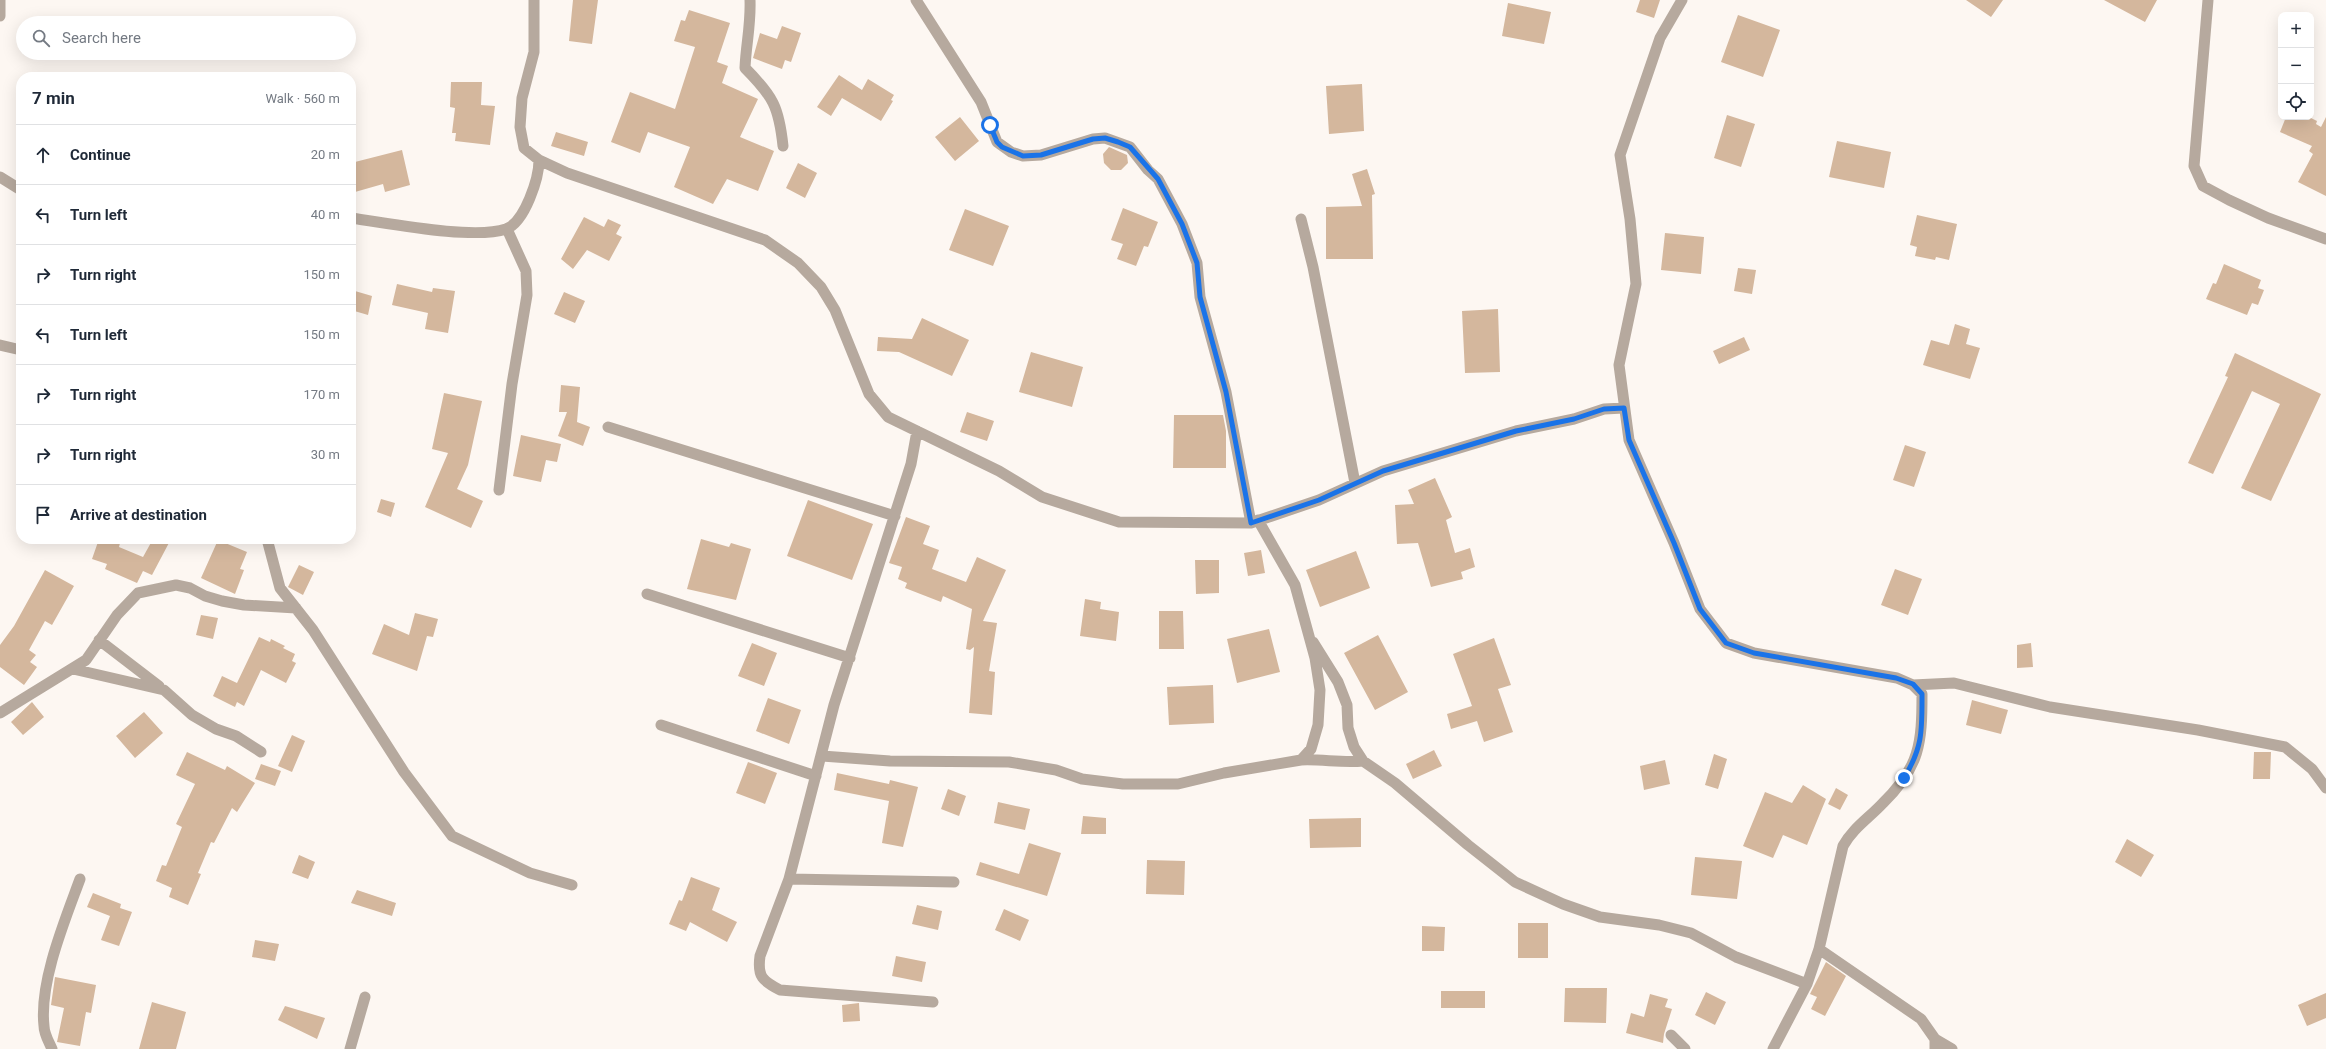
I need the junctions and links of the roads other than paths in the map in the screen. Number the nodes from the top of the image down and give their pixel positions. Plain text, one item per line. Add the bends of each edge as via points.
1 (0, 0) edge
2 (534, 0) edge
3 (750, 0) edge
4 (916, 0) edge
5 (1682, 0) edge
6 (2208, 0) edge
7 (0, 16) edge
8 (783, 146) dead end
9 (539, 160) junction
10 (0, 177) edge
11 (16, 187) edge
12 (356, 219) edge
13 (1301, 219) dead end
14 (507, 229) junction
15 (2326, 239) edge
16 (0, 345) edge
17 (16, 349) edge
18 (1624, 408) junction
19 (608, 427) dead end
20 (917, 431) junction
21 (1355, 483) junction
22 (499, 490) dead end
23 (895, 516) junction
24 (1255, 521) junction
25 (268, 544) edge
26 (647, 594) dead end
27 (296, 608) junction
28 (1309, 637) junction
29 (99, 640) junction
30 (850, 658) junction
31 (74, 669) junction
32 (1913, 684) junction
33 (164, 690) junction
34 (0, 713) edge
35 (661, 725) dead end
36 (261, 752) dead end
37 (822, 756) junction
38 (1301, 760) junction
39 (1363, 761) junction
40 (816, 776) junction
41 (2326, 788) edge
42 (80, 879) dead end
43 (789, 879) junction
44 (954, 882) dead end
45 (572, 885) dead end
46 (1819, 949) junction
47 (1807, 984) junction
48 (365, 996) dead end
49 (933, 1002) dead end
50 (1671, 1035) dead end
51 (1935, 1044) edge
52 (52, 1049) edge
53 (350, 1049) edge
54 (1685, 1049) edge
55 (1773, 1049) edge
56 (1952, 1049) edge

1 - 7 street
2 - 9 street via 534,52 522,98 520,127 524,148
3 - 8 street via 751,24 745,68 773,99 780,122
4 - 24 street via 981,102 997,142 1002,147 1017,155 1041,155 1093,139 1105,138 1130,147 1158,179 1182,224 1197,263 1200,297 1226,392
5 - 18 street via 1660,38 1620,154 1636,284 1619,365
6 - 15 street via 2194,166 2203,186 2268,218
9 - 14 street via 535,185 522,215
9 - 20 street via 567,173 765,240 798,263 821,287 835,310 869,394 888,417
10 - 11 street
12 - 14 street via 474,233
13 - 21 street via 1313,267
14 - 22 street via 526,271 527,295 505,433
16 - 17 street
18 - 21 street via 1604,409 1574,419 1516,431 1383,471
18 - 32 street via 1629,440 1700,609 1726,643 1754,653 1862,671
19 - 23 street
20 - 23 street via 911,464
20 - 24 street via 999,471 1042,497 1119,522
21 - 24 street via 1319,500
23 - 30 street
24 - 28 street via 1295,585
25 - 27 street via 280,588
26 - 30 street
27 - 29 street via 229,603 205,596 190,588 176,586 149,589 138,593 130,601
27 - 45 street via 325,648 404,772 452,836 530,873
28 - 38 street via 1320,690 1318,725 1311,749
28 - 39 street via 1338,682 1346,705 1348,728 1354,747
29 - 31 street via 86,660
29 - 33 street
30 - 37 street via 834,705
31 - 33 street
31 - 34 street
32 - 41 street via 1954,683 2050,707 2198,730 2285,747 2312,769
32 - 46 street via 1922,694 1922,734 1915,759 1884,803 1851,832 1843,846
33 - 36 street via 192,715 216,729 236,736
35 - 40 street
37 - 38 street via 1009,762 1056,770 1082,779 1123,784 1178,784
37 - 40 street
38 - 39 street via 1325,759 1347,763
39 - 47 street via 1395,783 1515,882 1600,917 1659,924 1691,933 1736,957
40 - 43 street
42 - 52 street via 56,944 44,1002 44,1027
43 - 44 street
43 - 49 street via 760,956 758,968 765,982 780,990
46 - 47 street
46 - 51 street via 1921,1018
47 - 55 street
48 - 53 street
50 - 54 street
51 - 56 street

